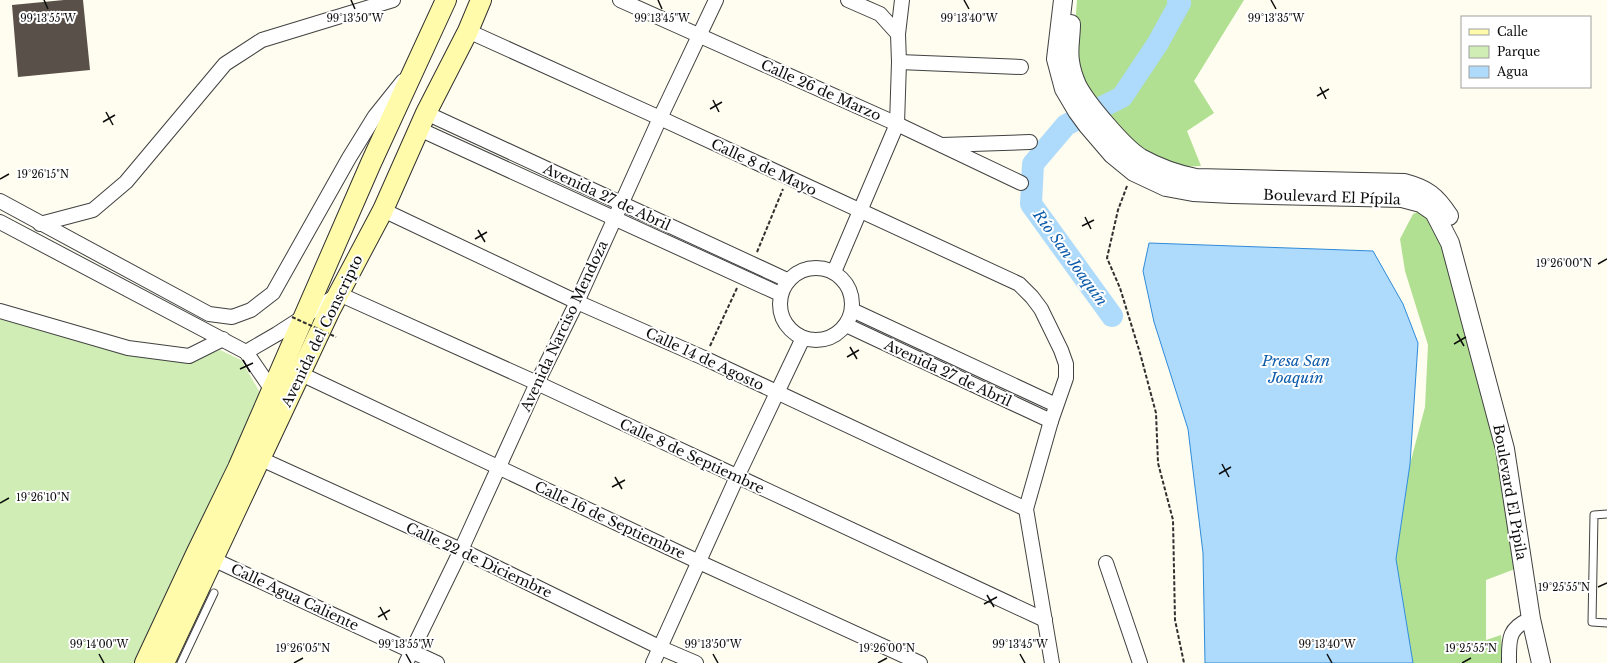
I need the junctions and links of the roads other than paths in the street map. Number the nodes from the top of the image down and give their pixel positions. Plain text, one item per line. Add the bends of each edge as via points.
1 (392, 0) edge
2 (446, 0) edge
3 (481, 0) edge
4 (620, 0) edge
5 (716, 0) edge
6 (848, 0) edge
7 (902, 0) edge
8 (1063, 0) edge
9 (1074, 0) edge
10 (468, 31) junction
11 (898, 34) junction
12 (699, 36) junction
13 (419, 60) junction
14 (899, 62) junction
15 (1021, 67) dead end
16 (447, 71) junction
17 (1082, 106) junction
18 (660, 118) junction
19 (423, 121) junction
20 (897, 124) junction
21 (1030, 142) dead end
22 (940, 146) junction
23 (371, 163) junction
24 (1021, 183) dead end
25 (0, 201) edge
26 (345, 203) dead end
27 (620, 204) junction
28 (383, 210) junction
29 (861, 211) junction
30 (615, 217) junction
31 (0, 222) edge
32 (40, 224) junction
33 (834, 272) junction
34 (787, 280) junction
35 (339, 294) junction
36 (780, 294) junction
37 (577, 302) junction
38 (852, 310) junction
39 (0, 311) edge
40 (297, 317) junction
41 (846, 325) junction
42 (803, 338) junction
43 (223, 339) junction
44 (246, 352) junction
45 (301, 374) junction
46 (537, 383) junction
47 (272, 390) junction
48 (778, 393) junction
49 (1056, 405) junction
50 (1051, 421) junction
51 (1508, 448) junction
52 (261, 459) junction
53 (499, 468) junction
54 (737, 477) junction
55 (1026, 509) junction
56 (1607, 514) edge
57 (461, 550) junction
58 (205, 556) junction
59 (699, 562) junction
60 (1106, 563) dead end
61 (214, 592) dead end
62 (1531, 619) junction
63 (1045, 620) junction
64 (1607, 623) edge
65 (661, 648) junction
66 (409, 657) edge
67 (145, 663) edge
68 (164, 663) edge
69 (181, 663) edge
70 (437, 663) edge
71 (654, 663) edge
72 (696, 663) edge
73 (920, 663) edge
74 (1052, 663) edge
75 (1140, 663) edge
76 (1510, 663) edge
77 (1541, 663) edge
78 (1549, 663) edge

1 - 32 street via 262,40 225,64 126,182 93,210
2 - 13 main road, Avenida del Conscripto
3 - 10 main road, Avenida del Conscripto
4 - 12 street, Calle 26 de Marzo
5 - 12 street, Avenida Narciso Mendoza
6 - 11 street via 880,14
7 - 11 street
8 - 17 street, Boulevard El Pípila via 1056,59 1064,89
9 - 17 street, Boulevard El Pípila via 1069,60
10 - 16 main road, Avenida del Conscripto
10 - 18 street, Calle 8 de Mayo
11 - 14 street
12 - 18 street, Avenida Narciso Mendoza
12 - 20 street, Calle 26 de Marzo
13 - 16 main road
13 - 23 main road, Avenida del Conscripto
13 - 32 street via 375,116 273,293 252,310 232,317 209,314
14 - 15 street
14 - 20 street
16 - 19 main road, Avenida del Conscripto
17 - 51 street, Boulevard El Pípila via 1094,121 1140,157 1173,173 1196,178 1404,184 1421,188 1432,195 1441,203 1451,221
18 - 27 street, Avenida Narciso Mendoza
18 - 29 street, Calle 8 de Mayo
19 - 27 street, Avenida 27 de Abril
19 - 28 main road, Avenida del Conscripto
19 - 30 street, Avenida 27 de Abril
20 - 22 street, Calle 26 de Marzo
20 - 29 street
21 - 22 street
22 - 24 street, Calle 26 de Marzo
23 - 26 lane via 358,175
23 - 40 main road, Avenida del Conscripto
25 - 32 street
27 - 30 street, Avenida Narciso Mendoza
27 - 34 street, Avenida 27 de Abril
28 - 35 main road, Avenida del Conscripto
28 - 37 street, Calle 14 de Agosto
29 - 33 street
29 - 49 street, Calle 8 de Mayo via 1019,284 1032,296 1062,350 1066,364 1066,378
30 - 36 street, Avenida 27 de Abril
30 - 37 street, Avenida Narciso Mendoza
31 - 43 street
33 - 34 street via 809,267
33 - 38 street via 849,288
34 - 36 street
35 - 40 street
35 - 45 main road, Avenida del Conscripto
35 - 46 street, Calle 8 de Septiembre
36 - 42 street via 779,308 783,321 791,331
37 - 46 street, Avenida Narciso Mendoza
37 - 48 street, Calle 14 de Agosto
38 - 41 street
38 - 49 street, Avenida 27 de Abril
39 - 43 street via 128,348 189,356
40 - 44 street
40 - 47 main road, Avenida del Conscripto
41 - 42 street via 826,338
41 - 50 street, Avenida 27 de Abril
42 - 48 street
43 - 44 street
44 - 47 street
45 - 52 main road, Avenida del Conscripto
45 - 53 street, Calle 16 de Septiembre
46 - 53 street, Avenida Narciso Mendoza
46 - 54 street, Calle 8 de Septiembre
47 - 58 main road, Avenida del Conscripto via 238,468
48 - 54 street
48 - 55 street, Calle 14 de Agosto
49 - 50 street, Calle 8 de Mayo
50 - 55 street, Calle 8 de Mayo
51 - 62 street, Boulevard El Pípila
51 - 78 street, Boulevard El Pípila
52 - 57 street, Calle 22 de Diciembre
52 - 58 main road, Avenida del Conscripto
53 - 57 street, Avenida Narciso Mendoza
53 - 59 street, Calle 16 de Septiembre
54 - 59 street
54 - 63 street, Calle 8 de Septiembre
55 - 63 street
56 - 64 lane via 1594,515 1592,622
57 - 65 street, Calle 22 de Diciembre
57 - 66 street, Avenida Narciso Mendoza
58 - 66 street, Calle Agua Caliente
58 - 67 main road, Avenida del Conscripto
58 - 68 main road, Avenida del Conscripto
59 - 65 street
59 - 73 street, Calle 16 de Septiembre
60 - 75 street
61 - 69 lane
62 - 76 street via 1519,624 1511,634
62 - 77 street, Boulevard El Pípila
63 - 74 street
65 - 71 street
65 - 72 street, Calle 22 de Diciembre
66 - 70 street, Calle Agua Caliente

